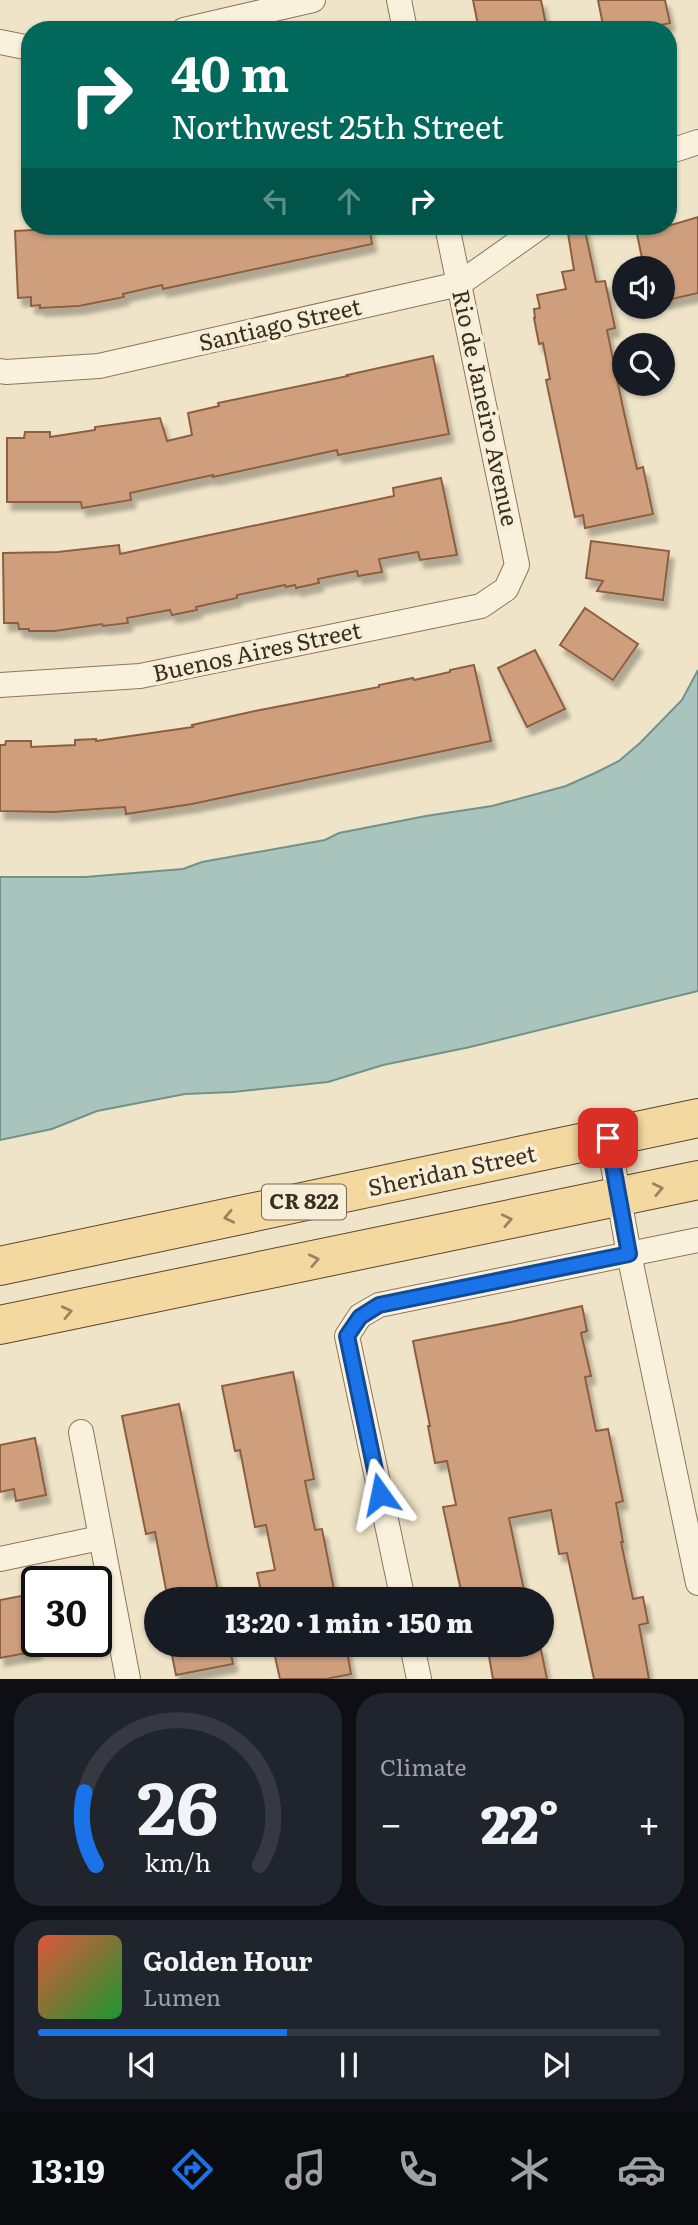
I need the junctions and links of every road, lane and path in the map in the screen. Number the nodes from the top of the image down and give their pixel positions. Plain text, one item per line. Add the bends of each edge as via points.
1 (313, 0) edge
2 (399, 0) edge
3 (223, 21) edge
4 (403, 21) edge
5 (0, 42) edge
6 (21, 47) edge
7 (698, 142) edge
8 (677, 149) edge
9 (449, 235) edge
10 (528, 235) edge
11 (459, 284) junction
12 (0, 371) edge
13 (506, 589) joint
14 (0, 685) edge
15 (698, 1118) edge
16 (608, 1138) junction
17 (698, 1180) edge
18 (618, 1197) junction
19 (698, 1240) edge
20 (629, 1254) junction
21 (0, 1266) edge
22 (0, 1325) edge
23 (80, 1432) dead end
24 (100, 1538) junction
25 (0, 1559) edge
26 (698, 1583) edge
27 (399, 1587) edge
28 (414, 1657) edge
29 (128, 1679) edge
30 (419, 1679) edge

1 - 3 street
2 - 4 street
5 - 6 street
7 - 8 street
9 - 11 street, Rio de Janeiro Avenue
10 - 11 street, Santiago Street
11 - 12 street, Santiago Street via 99,366
11 - 13 street, Rio de Janeiro Avenue via 517,565
13 - 14 street, Buenos Aires Street via 481,606 140,676
15 - 16 main road, Sheridan Street / CR 822
16 - 18 street
16 -> 21 main road, Sheridan Street / CR 822
18 -> 17 main road, CR 822
18 - 20 street
22 -> 18 main road, CR 822
19 - 20 street
20 - 26 street
20 - 27 street via 379,1305 360,1317 347,1336
23 - 24 street
24 - 25 street
24 - 29 street
28 - 30 street

